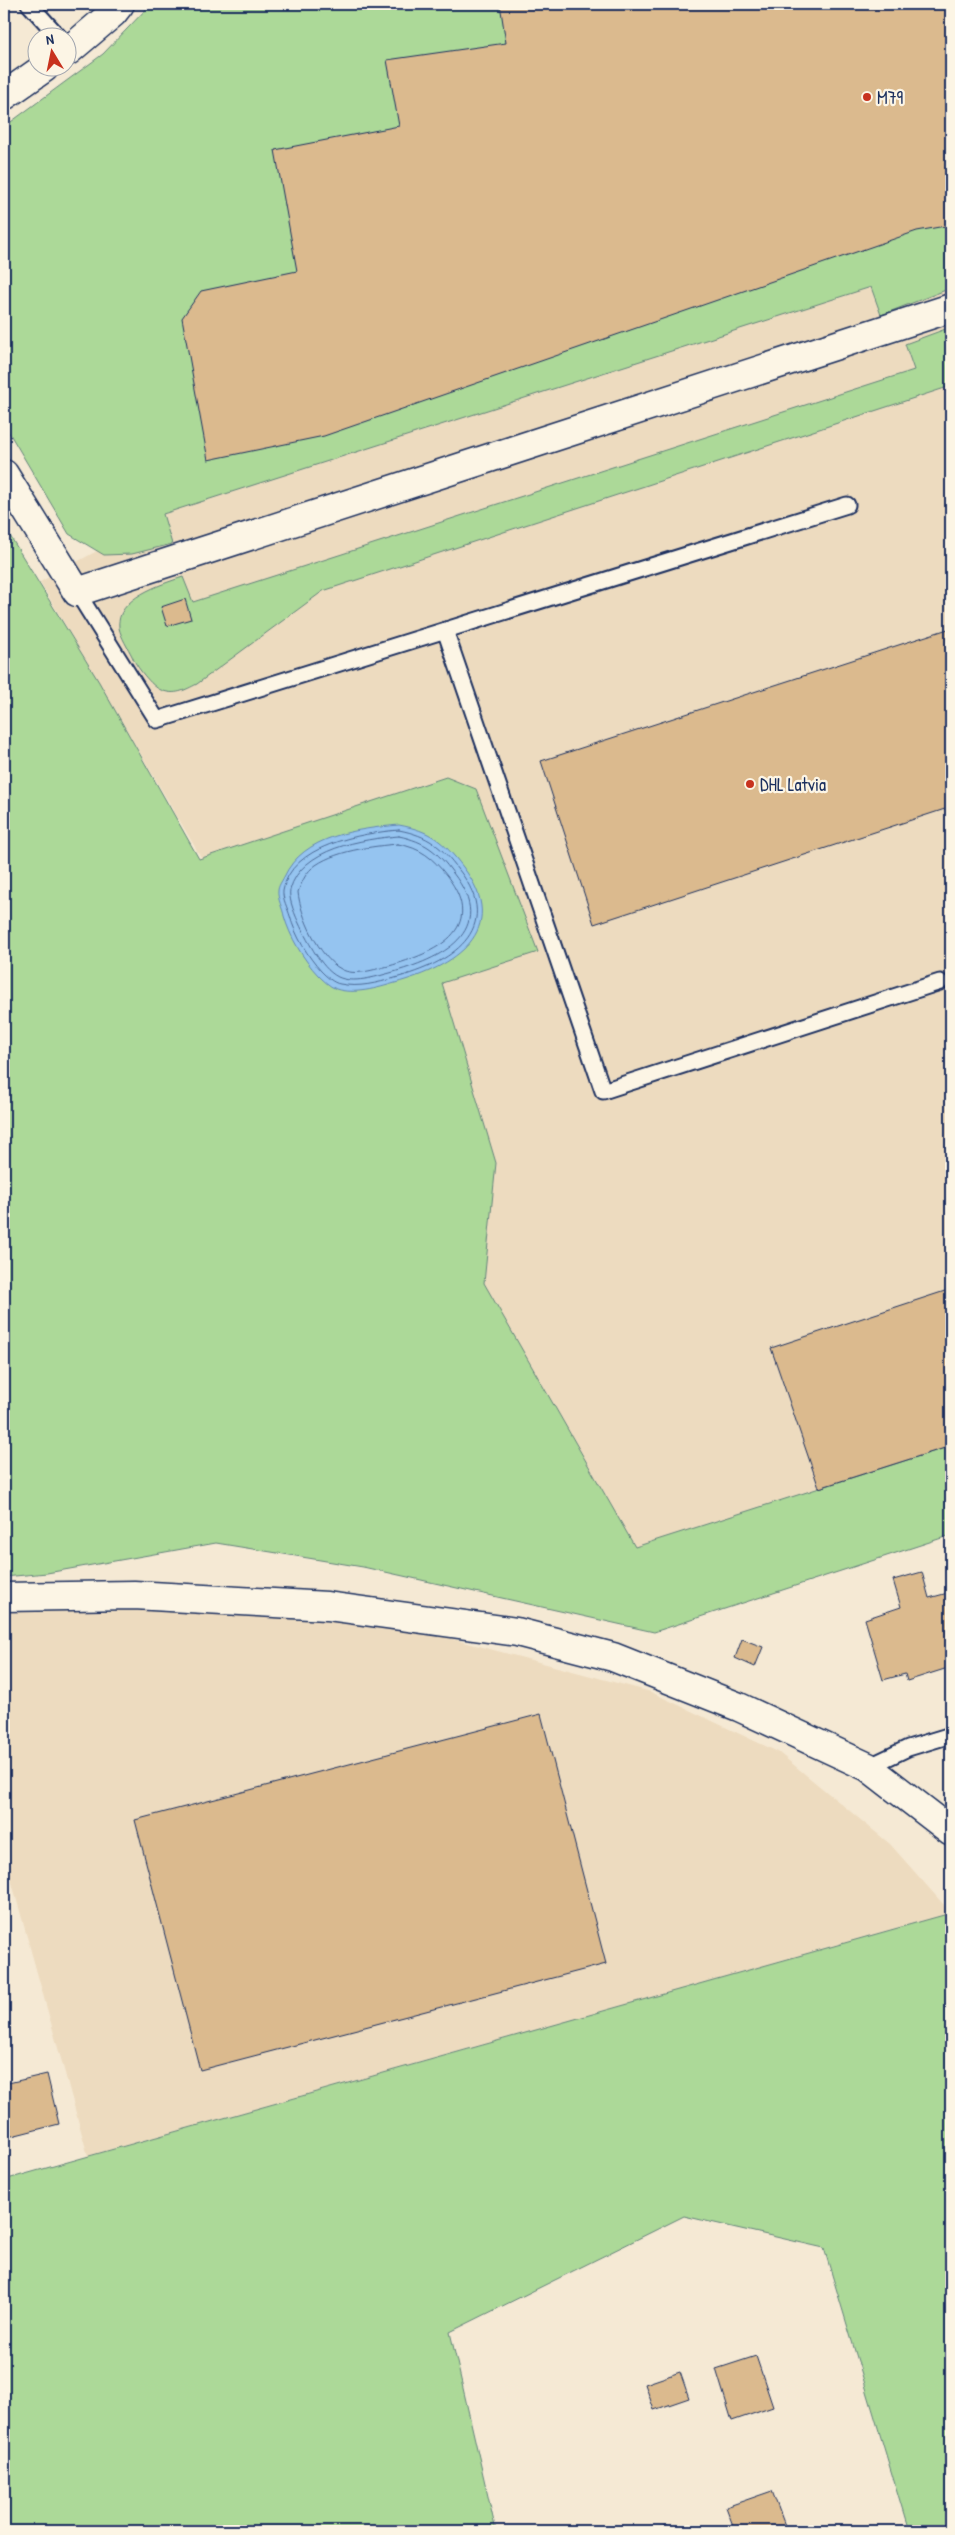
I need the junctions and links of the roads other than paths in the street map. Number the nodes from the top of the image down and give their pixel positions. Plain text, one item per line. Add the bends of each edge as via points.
1 (29, 4) edge
2 (120, 4) edge
3 (50, 28) edge
4 (78, 38) edge
5 (30, 78) edge
6 (4, 96) edge
7 (951, 308) edge
8 (4, 474) edge
9 (846, 505) dead end
10 (77, 592) junction
11 (445, 630) junction
12 (940, 982) dead end
13 (4, 1597) edge
14 (951, 1735) edge
15 (868, 1767) junction
16 (951, 1831) edge

1 - 3 lane
2 - 4 street via 113,13
5 - 6 street
7 - 10 street
8 - 10 street
9 - 11 lane
10 - 11 lane via 157,720
11 - 12 lane via 603,1091
13 - 15 street via 134,1595 327,1606 517,1632 613,1657 739,1707
14 - 15 lane via 908,1748
15 - 16 street

